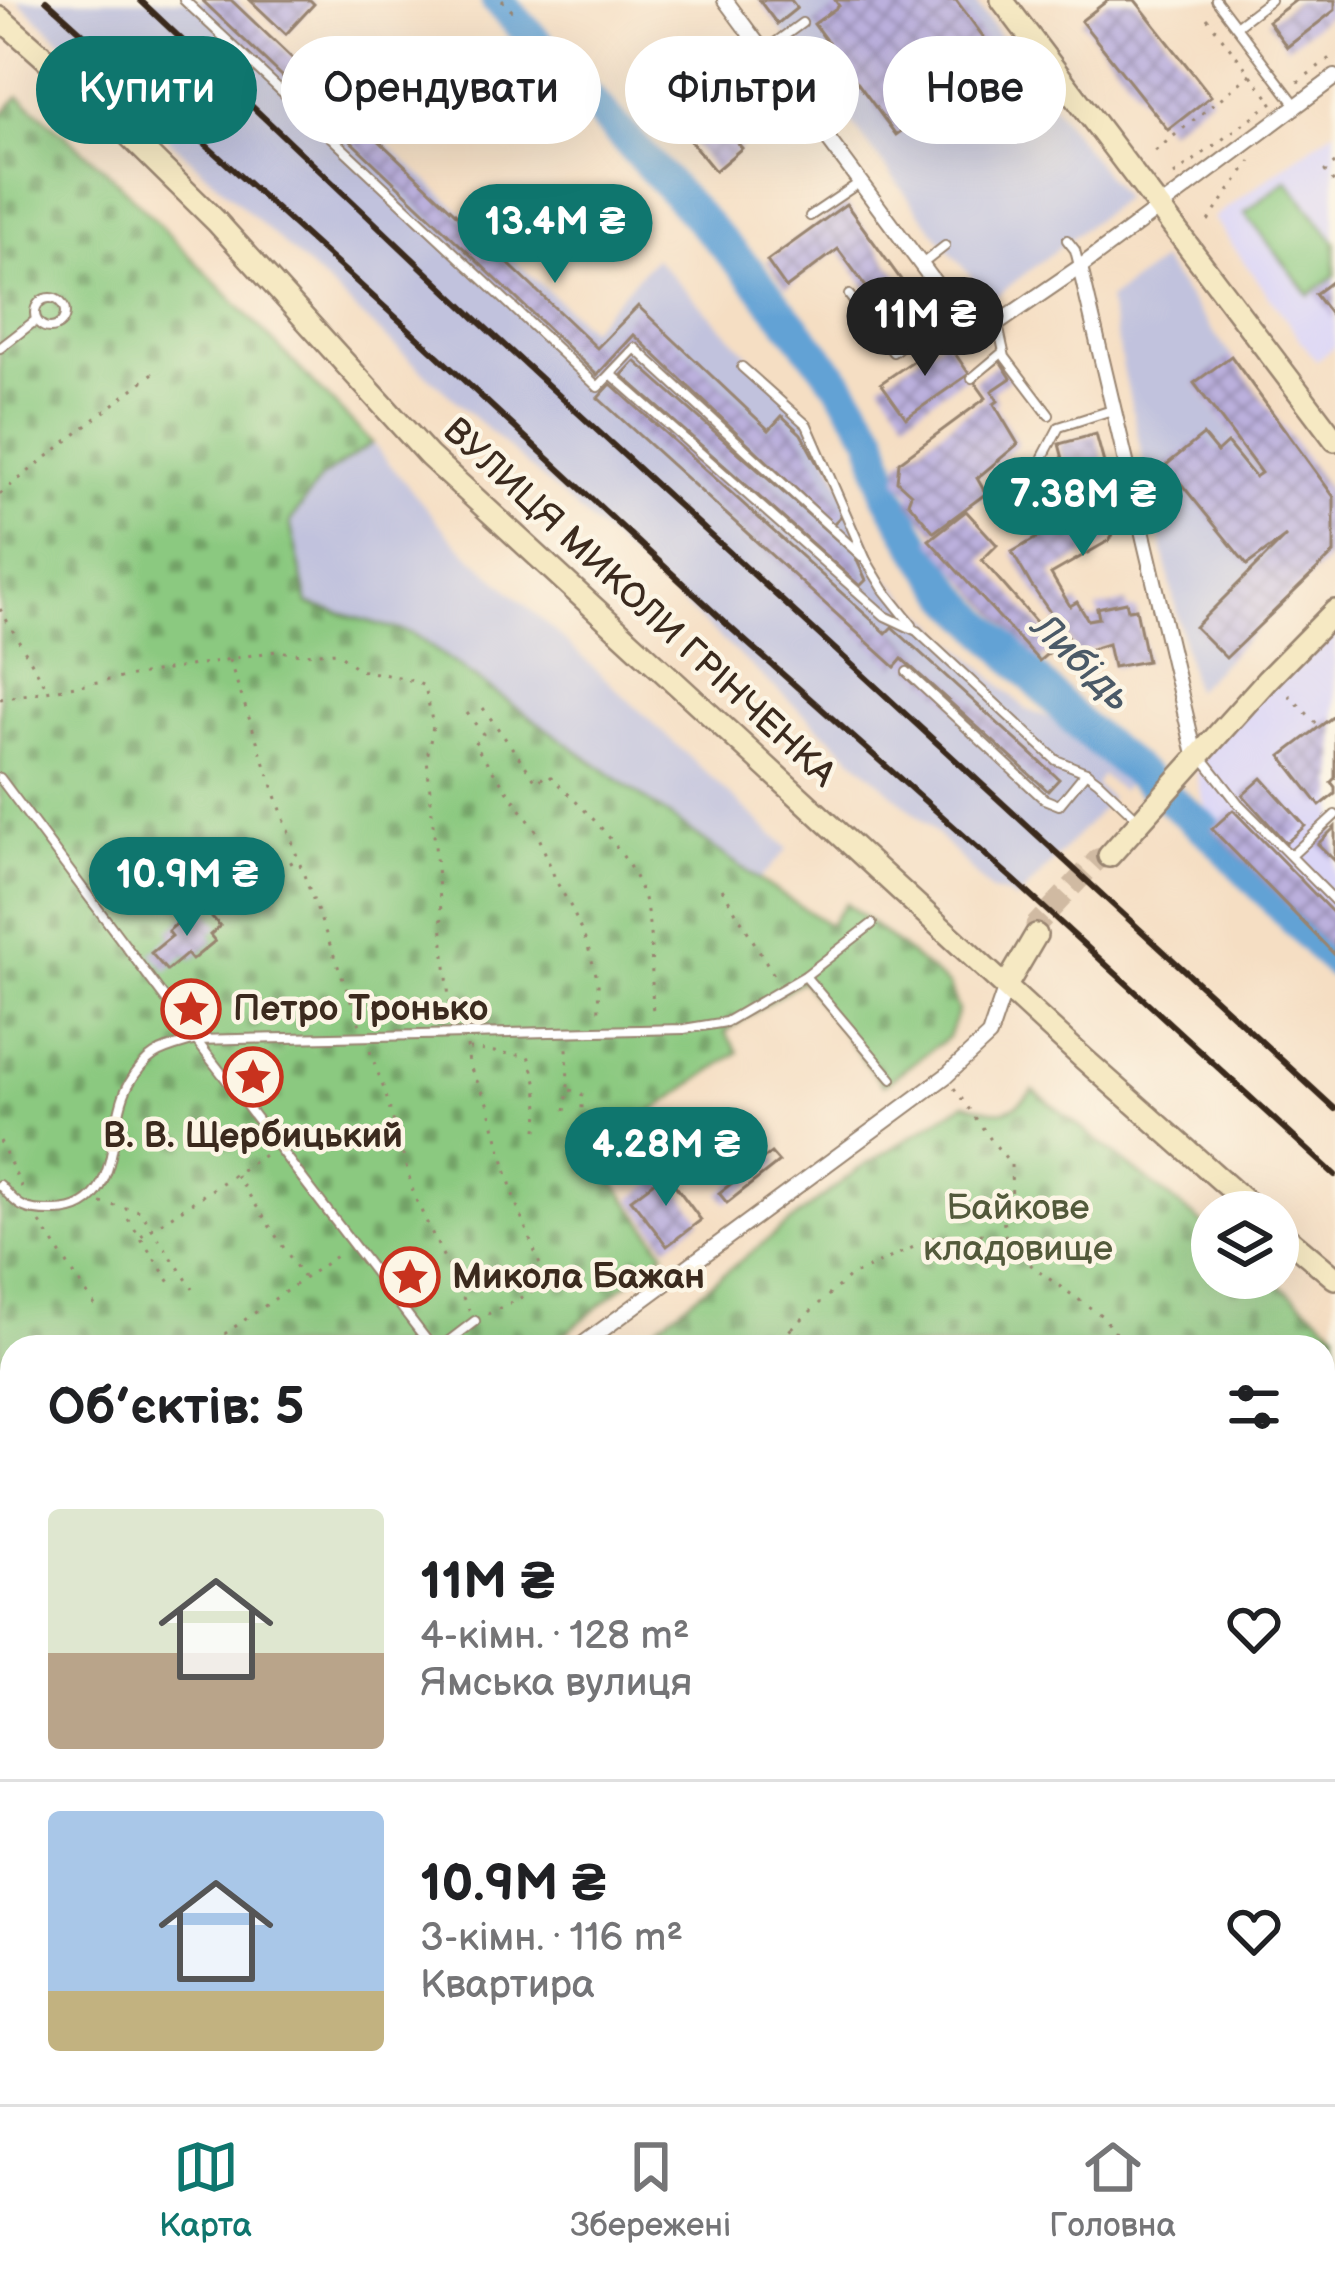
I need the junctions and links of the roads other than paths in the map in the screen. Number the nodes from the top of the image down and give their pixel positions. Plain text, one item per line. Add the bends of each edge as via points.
1 (184, 0) edge
2 (725, 0) edge
3 (1002, 0) edge
4 (1216, 0) edge
5 (1270, 0) edge
6 (0, 18) edge
7 (802, 22) dead end
8 (1236, 26) junction
9 (753, 36) edge
10 (784, 36) edge
11 (1335, 77) edge
12 (1297, 106) junction
13 (832, 144) edge
14 (860, 182) junction
15 (1159, 208) junction
16 (810, 216) dead end
17 (1067, 240) dead end
18 (945, 246) dead end
19 (921, 265) junction
20 (1080, 267) junction
21 (849, 295) dead end
22 (952, 306) junction
23 (36, 320) junction
24 (997, 324) junction
25 (0, 348) edge
26 (1003, 352) junction
27 (742, 367) dead end
28 (610, 374) junction
29 (972, 378) dead end
30 (1113, 410) junction
31 (1049, 415) dead end
32 (1335, 440) edge
33 (1043, 457) dead end
34 (866, 560) junction
35 (1332, 623) edge
36 (917, 631) junction
37 (907, 672) dead end
38 (1193, 763) junction
39 (1086, 772) junction
40 (0, 778) edge
41 (1335, 815) edge
42 (1140, 819) junction
43 (1109, 856) tunnel mouth
44 (1292, 856) junction
45 (1335, 901) edge
46 (872, 924) dead end
47 (1036, 935) tunnel mouth
48 (805, 976) junction
49 (1006, 986) junction
50 (196, 1040) junction
51 (892, 1079) dead end
52 (0, 1186) edge
53 (1233, 1191) edge
54 (1299, 1248) edge
55 (1335, 1278) edge
56 (475, 1321) road end
57 (427, 1335) edge
58 (454, 1335) edge
59 (595, 1335) edge

1 - 28 lane via 598,387
2 - 9 street
3 - 15 main road
4 - 8 lane
5 - 8 lane
6 - 49 main road, ВУЛИЦЯ МИКОЛИ ГРІНЧЕНКА via 217,222 429,456
7 - 10 lane
8 - 12 lane
11 - 12 street
12 - 15 street
13 - 14 street
14 - 16 lane
14 - 19 street
15 - 20 street
15 - 32 main road
17 - 20 lane
18 - 19 lane
19 - 22 street
20 - 24 street
20 - 30 street
21 - 22 lane via 893,352
22 - 24 street via 963,321
23 - 23 lane via 42,300 64,308 57,326
23 - 25 lane
24 - 26 lane
26 - 29 lane
26 - 31 lane
27 - 34 lane via 807,425
28 - 34 lane via 634,348
28 - 36 lane via 885,616
30 - 33 lane via 1059,427
30 - 38 street
34 - 36 lane
35 - 38 main road
36 - 39 lane via 1056,760
37 - 39 lane via 1044,799 1059,805
38 - 42 main road
38 - 44 lane
39 - 42 lane
40 - 50 lane
41 - 44 lane
42 - 43 main road
44 - 45 lane
46 - 48 lane
47 - 49 main road
48 - 50 lane via 726,1022 683,1029
48 - 51 lane
49 - 53 main road, ВУЛИЦЯ МИКОЛИ ГРІНЧЕНКА
49 - 59 street via 989,1036 946,1076
50 - 52 lane via 153,1053 127,1087 105,1182 88,1199 67,1211 32,1212
50 - 57 lane
54 - 55 main road
56 - 58 lane

